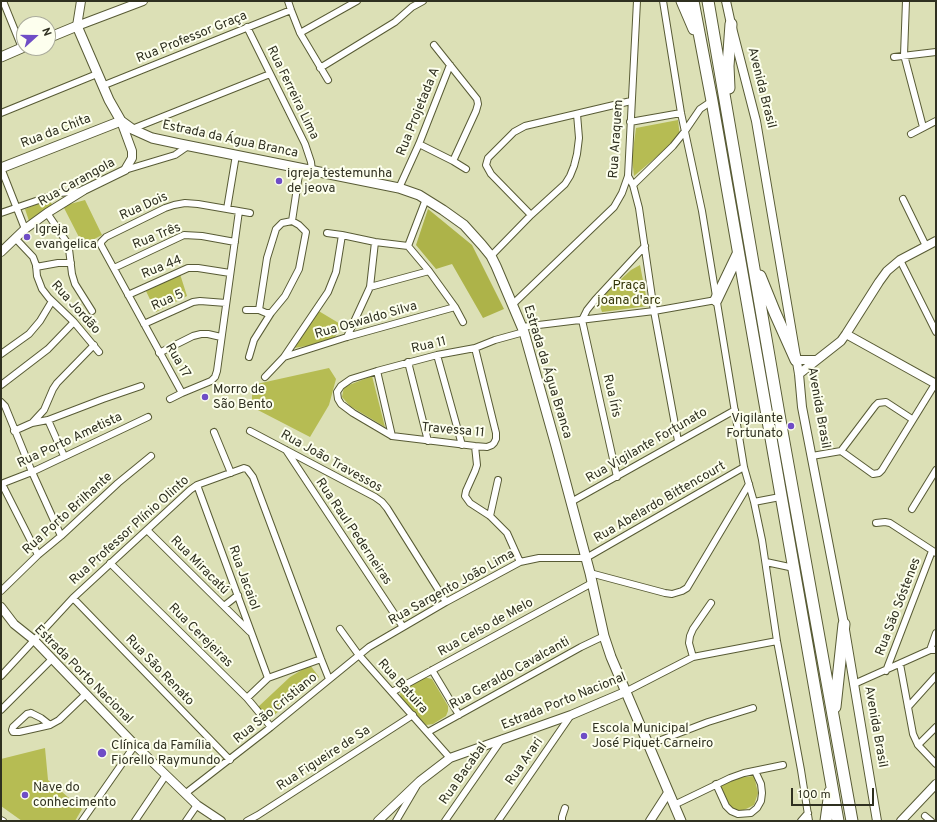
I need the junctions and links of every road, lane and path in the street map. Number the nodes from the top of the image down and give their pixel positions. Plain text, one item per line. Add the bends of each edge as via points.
1 (3, 1) edge
2 (81, 1) edge
3 (143, 1) edge
4 (288, 1) edge
5 (357, 1) edge
6 (423, 1) edge
7 (637, 1) edge
8 (663, 1) edge
9 (682, 1) edge
10 (693, 1) edge
11 (708, 1) edge
12 (726, 1) edge
13 (906, 1) edge
14 (412, 4) edge
15 (291, 10) junction
16 (731, 24) junction
17 (78, 26) junction
18 (247, 27) junction
19 (16, 32) edge
20 (300, 34) junction
21 (56, 35) edge
22 (702, 44) junction
23 (434, 45) dead end
24 (16, 51) edge
25 (936, 52) edge
26 (904, 55) junction
27 (1, 57) edge
28 (894, 57) dead end
29 (450, 65) junction
30 (320, 68) junction
31 (97, 74) junction
32 (270, 74) junction
33 (328, 80) dead end
34 (102, 86) junction
35 (631, 101) junction
36 (712, 101) junction
37 (1, 113) edge
38 (681, 113) junction
39 (577, 114) junction
40 (121, 121) junction
41 (936, 121) edge
42 (630, 122) junction
43 (923, 127) junction
44 (132, 129) junction
45 (730, 130) junction
46 (685, 131) junction
47 (911, 134) dead end
48 (419, 144) junction
49 (188, 146) junction
50 (236, 155) junction
51 (453, 160) junction
52 (1, 168) edge
53 (300, 168) junction
54 (466, 169) dead end
55 (125, 170) junction
56 (312, 170) junction
57 (628, 176) junction
58 (633, 185) junction
59 (399, 188) junction
60 (84, 191) junction
61 (426, 199) junction
62 (903, 199) dead end
63 (16, 207) junction
64 (227, 209) junction
65 (239, 211) junction
66 (1, 213) edge
67 (47, 213) junction
68 (250, 213) dead end
69 (531, 215) junction
70 (292, 221) junction
71 (25, 229) junction
72 (327, 233) dead end
73 (342, 235) junction
74 (15, 238) junction
75 (936, 241) edge
76 (235, 242) junction
77 (375, 242) junction
78 (101, 245) joint
79 (750, 245) junction
80 (408, 246) junction
81 (645, 246) junction
82 (926, 246) junction
83 (1, 252) edge
84 (738, 254) junction
85 (491, 256) junction
86 (900, 260) junction
87 (71, 263) junction
88 (36, 267) junction
89 (114, 268) junction
90 (429, 271) junction
91 (230, 273) junction
92 (370, 287) junction
93 (128, 295) junction
94 (716, 300) junction
95 (52, 301) junction
96 (226, 303) junction
97 (513, 304) junction
98 (455, 307) junction
99 (246, 310) dead end
100 (259, 310) junction
101 (92, 311) dead end
102 (654, 311) junction
103 (272, 313) junction
104 (582, 320) junction
105 (74, 322) junction
106 (463, 322) dead end
107 (144, 324) junction
108 (523, 330) junction
109 (936, 332) edge
110 (846, 334) junction
111 (221, 337) junction
112 (347, 337) junction
113 (94, 345) junction
114 (476, 348) junction
115 (99, 352) dead end
116 (159, 353) junction
117 (1, 354) edge
118 (437, 355) junction
119 (249, 357) dead end
120 (284, 357) junction
121 (796, 360) junction
122 (816, 360) junction
123 (408, 362) junction
124 (377, 371) junction
125 (799, 374) junction
126 (265, 377) dead end
127 (2, 383) edge
128 (935, 384) edge
129 (141, 386) dead end
130 (341, 386) joint
131 (182, 393) junction
132 (170, 399) dead end
133 (1, 402) edge
134 (734, 410) junction
135 (148, 417) dead end
136 (48, 420) junction
137 (912, 420) junction
138 (32, 423) junction
139 (14, 431) junction
140 (250, 431) dead end
141 (214, 432) dead end
142 (392, 436) junction
143 (428, 441) junction
144 (678, 441) junction
145 (462, 445) junction
146 (476, 446) junction
147 (285, 449) junction
148 (841, 451) junction
149 (64, 456) junction
150 (151, 456) dead end
151 (812, 456) junction
152 (744, 467) junction
153 (936, 470) edge
154 (32, 472) junction
155 (231, 473) junction
156 (617, 477) junction
157 (498, 480) dead end
158 (2, 484) edge
159 (749, 484) junction
160 (197, 485) junction
161 (780, 496) junction
162 (571, 502) junction
163 (754, 502) junction
164 (912, 509) dead end
165 (490, 516) junction
166 (876, 523) dead end
167 (147, 530) junction
168 (61, 536) junction
169 (934, 552) edge
170 (38, 555) junction
171 (586, 558) junction
172 (520, 562) junction
173 (766, 562) junction
174 (110, 563) junction
175 (794, 568) junction
176 (590, 573) junction
177 (592, 583) junction
178 (1, 591) edge
179 (238, 595) junction
180 (73, 598) junction
181 (446, 602) junction
182 (711, 603) dead end
183 (224, 606) junction
184 (1, 607) edge
185 (844, 624) junction
186 (403, 627) junction
187 (340, 629) dead end
188 (936, 633) edge
189 (252, 634) junction
190 (604, 636) junction
191 (34, 640) junction
192 (777, 642) junction
193 (933, 650) edge
194 (358, 654) junction
195 (693, 657) junction
196 (52, 659) junction
197 (321, 659) junction
198 (900, 664) junction
199 (432, 670) junction
200 (886, 671) junction
201 (1, 676) edge
202 (936, 676) edge
203 (268, 678) junction
204 (330, 679) junction
205 (854, 684) junction
206 (392, 692) junction
207 (625, 692) junction
208 (86, 694) junction
209 (247, 698) junction
210 (908, 707) junction
211 (753, 708) dead end
212 (1, 710) edge
213 (413, 715) junction
214 (459, 715) junction
215 (571, 715) junction
216 (834, 720) junction
217 (50, 725) junction
218 (271, 727) junction
219 (936, 727) edge
220 (428, 732) junction
221 (502, 739) junction
222 (135, 745) junction
223 (648, 745) junction
224 (918, 745) junction
225 (450, 758) junction
226 (230, 760) junction
227 (936, 764) edge
228 (783, 765) dead end
229 (755, 771) junction
230 (166, 775) junction
231 (420, 781) junction
232 (716, 784) junction
233 (831, 784) junction
234 (936, 784) edge
235 (186, 793) junction
236 (668, 794) junction
237 (197, 805) junction
238 (674, 805) junction
239 (565, 808) dead end
240 (808, 813) junction
241 (925, 816) dead end
242 (258, 818) edge
243 (82, 821) edge
244 (135, 821) edge
245 (186, 821) edge
246 (221, 821) edge
247 (247, 821) edge
248 (378, 821) edge
249 (396, 821) edge
250 (445, 821) edge
251 (498, 821) edge
252 (562, 821) edge
253 (650, 821) edge
254 (681, 821) edge
255 (801, 821) edge
256 (809, 821) edge
257 (826, 821) edge
258 (838, 821) edge
259 (852, 821) edge
260 (877, 821) edge
261 (901, 821) edge
262 (931, 821) edge

1 - 19 street
2 - 17 street, Estrada da Água Branca
3 - 17 street
4 - 15 street
5 - 20 street
6 - 14 street
7 - 35 street, Rua Araquem
8 - 38 street
9 - 22 highway
10 - 22 highway
11 - 45 highway
12 - 16 street, Avenida Brasil
13 - 26 street
14 - 30 street via 395,22
15 - 18 street, Rua Professor Graça
15 - 20 street
16 - 45 highway via 728,66
16 - 121 street, Avenida Brasil via 756,121
17 - 21 main road
17 - 31 main road, Estrada da Água Branca
18 - 32 street, Rua Ferreira Lima
18 - 34 street, Rua Professor Graça
20 - 30 street
22 - 36 highway
23 - 29 street
24 - 27 main road
25 - 26 street
26 - 28 street
26 - 43 street
29 - 48 street, Rua Projetada A
29 - 51 street via 473,93 478,104
30 - 33 street
31 - 34 main road, Estrada da Água Branca
31 - 37 street
32 - 44 street
32 - 56 street, Rua Ferreira Lima via 305,144
34 - 40 main road, Estrada da Água Branca
35 - 39 street
35 - 42 street, Rua Araquem
36 - 46 street via 700,109
36 - 84 highway
38 - 42 street
38 - 46 street
39 - 69 street via 579,138 570,176 565,184
39 - 69 street via 519,129 503,142 486,162 491,174
40 - 44 main road, Estrada da Água Branca
40 - 52 main road, Rua da Chita
40 - 55 street, Rua Carangola via 132,151 132,158
41 - 43 street
42 - 57 street, Rua Araquem
43 - 47 street
44 - 49 main road, Estrada da Água Branca via 152,138
45 - 79 highway
46 - 58 street
46 - 94 street via 702,211
48 - 51 street
48 - 59 street, Rua Projetada A
49 - 50 main road, Estrada da Água Branca
49 - 55 street via 175,155
50 - 53 main road, Estrada da Água Branca
50 - 64 street
51 - 54 street
52 - 63 street
53 - 56 main road, Estrada da Água Branca
53 - 70 street
55 - 60 street, Rua Carangola
56 - 59 main road, Estrada da Água Branca
57 - 58 street
57 - 97 street, Rua Araquem via 614,207
58 - 81 street
59 - 61 main road, Estrada da Água Branca
60 - 63 street via 59,193
60 - 67 street, Rua Carangola
61 - 80 street
61 - 85 main road, Estrada da Água Branca via 464,225
62 - 82 street
63 - 66 street
63 - 71 street
64 - 65 street, Rua Dois
64 - 78 street, Rua Dois via 185,203 174,205 106,237 101,240
65 - 68 street, Rua Dois
65 - 76 street, Rua 17
67 - 71 street, Rua Carangola
67 - 87 street via 66,240
69 - 85 street
70 - 100 street via 282,223 276,229 267,258
70 - 103 street via 306,232 302,260 285,296
71 - 74 street, Rua Carangola
72 - 73 street
73 - 77 street
73 - 120 street via 336,272 328,292
74 - 83 street, Rua Carangola
74 - 88 street, Rua Jordão via 33,257
75 - 82 street
76 - 89 street, Rua Três via 184,235
76 - 91 street, Rua 17
77 - 80 street
77 - 92 street
78 - 89 street, Rua 17
79 - 121 highway via 775,313
79 - 216 highway
80 - 90 street
81 - 102 street
81 - 104 street via 595,300
82 - 86 street
84 - 94 highway
84 - 161 highway
85 - 97 main road, Estrada da Água Branca
86 - 109 street
86 - 110 street via 887,271
87 - 88 street
87 - 101 street via 74,284
88 - 95 street, Rua Jordão via 39,283
89 - 93 street, Rua 17
90 - 92 street
90 - 98 street
91 - 93 street, Rua 44 via 188,268
91 - 96 street, Rua 17
92 - 112 street
93 - 107 street, Rua 17
94 - 102 street, Rua 11
94 - 134 street
95 - 105 street, Rua Jordão
95 - 117 street via 29,334
96 - 107 street, Rua 5 via 193,302
96 - 111 street, Rua 17
97 - 108 main road, Estrada da Água Branca
98 - 106 street
98 - 112 street, Rua Oswaldo Silva
99 - 100 street
100 - 103 street
102 - 104 street, Rua 11
102 - 144 street
103 - 119 street via 254,340
104 - 108 street, Rua 11
104 - 156 street, Rua Íris
105 - 113 street, Rua Jordão
105 - 127 street via 48,349
107 - 116 street, Rua 17
108 - 114 street, Rua 11
108 - 162 main road, Estrada da Água Branca
110 - 122 street via 841,341
110 - 128 street
111 - 116 street via 208,334 193,336
111 - 131 street, Rua 17 via 214,377 211,381
112 - 120 street, Rua Oswaldo Silva
113 - 115 street, Rua Jordão
113 - 138 street via 57,383 44,410
114 - 118 street, Rua 11
114 - 146 street, Travessa 11 via 496,439 494,444 487,447
116 - 131 street, Rua 17
118 - 123 street, Rua 11
118 - 145 street
120 - 126 street
121 - 122 street
121 - 125 street, Avenida Brasil
122 - 125 street
123 - 124 street, Rua 11
123 - 143 street
124 - 130 street, Rua 11 via 351,379
124 - 142 street
125 - 151 street, Avenida Brasil via 802,407
128 - 137 street
129 - 136 street
130 - 142 street, Travessa 11 via 337,392 341,404
131 - 132 street
133 - 139 street via 5,406
134 - 144 street, Rua Vigilante Fortunato
134 - 152 street
135 - 149 street, Rua Porto Ametista
136 - 138 street
136 - 149 street
137 - 148 street via 886,402 878,403
137 - 148 street via 879,473 873,474
138 - 139 street
139 - 154 street
140 - 147 street, Rua João Travessos
141 - 155 street
142 - 143 street, Travessa 11
143 - 145 street, Travessa 11
144 - 156 street, Rua Vigilante Fortunato
145 - 146 street, Travessa 11
146 - 165 street via 476,471 465,496 470,503
147 - 181 street, Rua João Travessos via 382,502
147 - 186 street, Rua Raul Pederneiras
148 - 151 street
149 - 154 street, Rua Porto Ametista
150 - 168 street, Rua Porto Brilhante
151 - 185 street, Avenida Brasil
152 - 159 street
152 - 171 street, Rua Abelardo Bittencourt
153 - 164 street
154 - 158 street, Rua Porto Ametista
154 - 168 street
155 - 160 street, Rua Professor Plínio Olinto
155 - 197 street, Rua Professor Plínio Olinto via 244,468 253,476
156 - 162 street, Rua Vigilante Fortunato
157 - 165 street
158 - 170 street
159 - 163 street
159 - 176 street via 687,588 682,592 665,593
160 - 167 street, Rua Professor Plínio Olinto
160 - 179 street, Rua Jacaiol
161 - 163 street
161 - 175 highway
162 - 171 main road, Estrada da Água Branca
163 - 173 street
165 - 172 street via 507,532
166 - 169 street via 890,523
167 - 174 street, Rua Professor Plínio Olinto
167 - 183 street, Rua Miracatú
168 - 170 street, Rua Porto Brilhante
169 - 200 street, Rua São Sóstenes
170 - 178 street, Rua Porto Brilhante
171 - 172 street, Rua Sargento João Lima via 539,558
171 - 176 main road, Estrada da Água Branca
172 - 181 street, Rua Sargento João Lima
173 - 175 street
173 - 192 street
174 - 180 street, Rua Professor Plínio Olinto
174 - 209 street, Rua Cerejeiras
175 - 233 highway
176 - 177 main road, Estrada da Água Branca
177 - 190 main road, Estrada da Água Branca
177 - 199 street, Rua Celso de Melo
179 - 183 street
179 - 189 street, Rua Jacaiol
180 - 191 street, Rua Professor Plínio Olinto
180 - 226 street, Rua São Renato
181 - 186 street, Rua Sargento João Lima
182 - 195 street via 690,636
183 - 189 street, Rua Miracatú
184 - 191 street, Estrada Porto Nacional via 14,624
185 - 205 street, Avenida Brasil
185 - 216 highway
186 - 194 street, Rua Sargento João Lima
187 - 194 street, Rua Batuira
188 - 193 street
189 - 203 street, Rua Jacaiol
190 - 207 main road, Estrada da Água Branca
190 - 214 street, Rua Geraldo Cavalcanti
191 - 196 street, Estrada Porto Nacional
191 - 201 street, Rua Professor Plínio Olinto
192 - 195 street, Estrada Porto Nacional
192 - 240 street
193 - 198 street
194 - 204 street, Rua São Cristiano
194 - 206 street, Rua Batuira
195 - 207 street, Estrada Porto Nacional
196 - 208 street, Estrada Porto Nacional
196 - 212 street
197 - 203 street
197 - 204 street, Rua Professor Plínio Olinto
198 - 200 street
198 - 210 street
199 - 206 street, Rua Celso de Melo
199 - 214 street
200 - 205 street
202 - 210 street
203 - 209 street
204 - 218 street, Rua São Cristiano
205 - 260 street, Avenida Brasil
206 - 213 street, Rua Batuira
207 - 215 street, Estrada Porto Nacional
207 - 223 main road, Estrada da Água Branca
208 - 217 street via 59,720
208 - 222 street, Estrada Porto Nacional
209 - 218 street, Rua Cerejeiras
210 - 224 street via 913,734
211 - 223 street
213 - 220 street, Rua Batuira
213 - 242 street, Rua Figueire de Sa
214 - 220 street, Rua Geraldo Cavalcanti
215 - 221 street, Estrada Porto Nacional
215 - 251 street, Rua Arari
216 - 259 highway
217 - 217 street via 15,733 12,730 31,713
218 - 226 street, Rua São Cristiano
219 - 224 street
220 - 225 street, Rua Batuira
221 - 225 street, Estrada Porto Nacional
221 - 250 street, Rua Bacabal
222 - 230 street, Estrada Porto Nacional
222 - 243 street
223 - 236 main road, Estrada da Água Branca
224 - 227 street
225 - 231 street, Estrada Porto Nacional
226 - 235 street, Rua São Cristiano
228 - 229 street
229 - 232 street
229 - 232 street via 762,793 761,801 751,813 738,814 731,811
230 - 235 street, Estrada Porto Nacional
230 - 244 street
231 - 248 street, Estrada Porto Nacional
231 - 249 street
232 - 238 street
233 - 257 highway
233 - 258 highway
234 - 261 street
235 - 237 street, Estrada Porto Nacional
236 - 238 main road, Estrada da Água Branca
236 - 253 street
237 - 245 street
237 - 246 street, Estrada Porto Nacional
238 - 254 main road, Estrada da Água Branca
239 - 252 street
240 - 255 street
240 - 256 street
241 - 262 street
242 - 247 street, Rua Figueire de Sa

